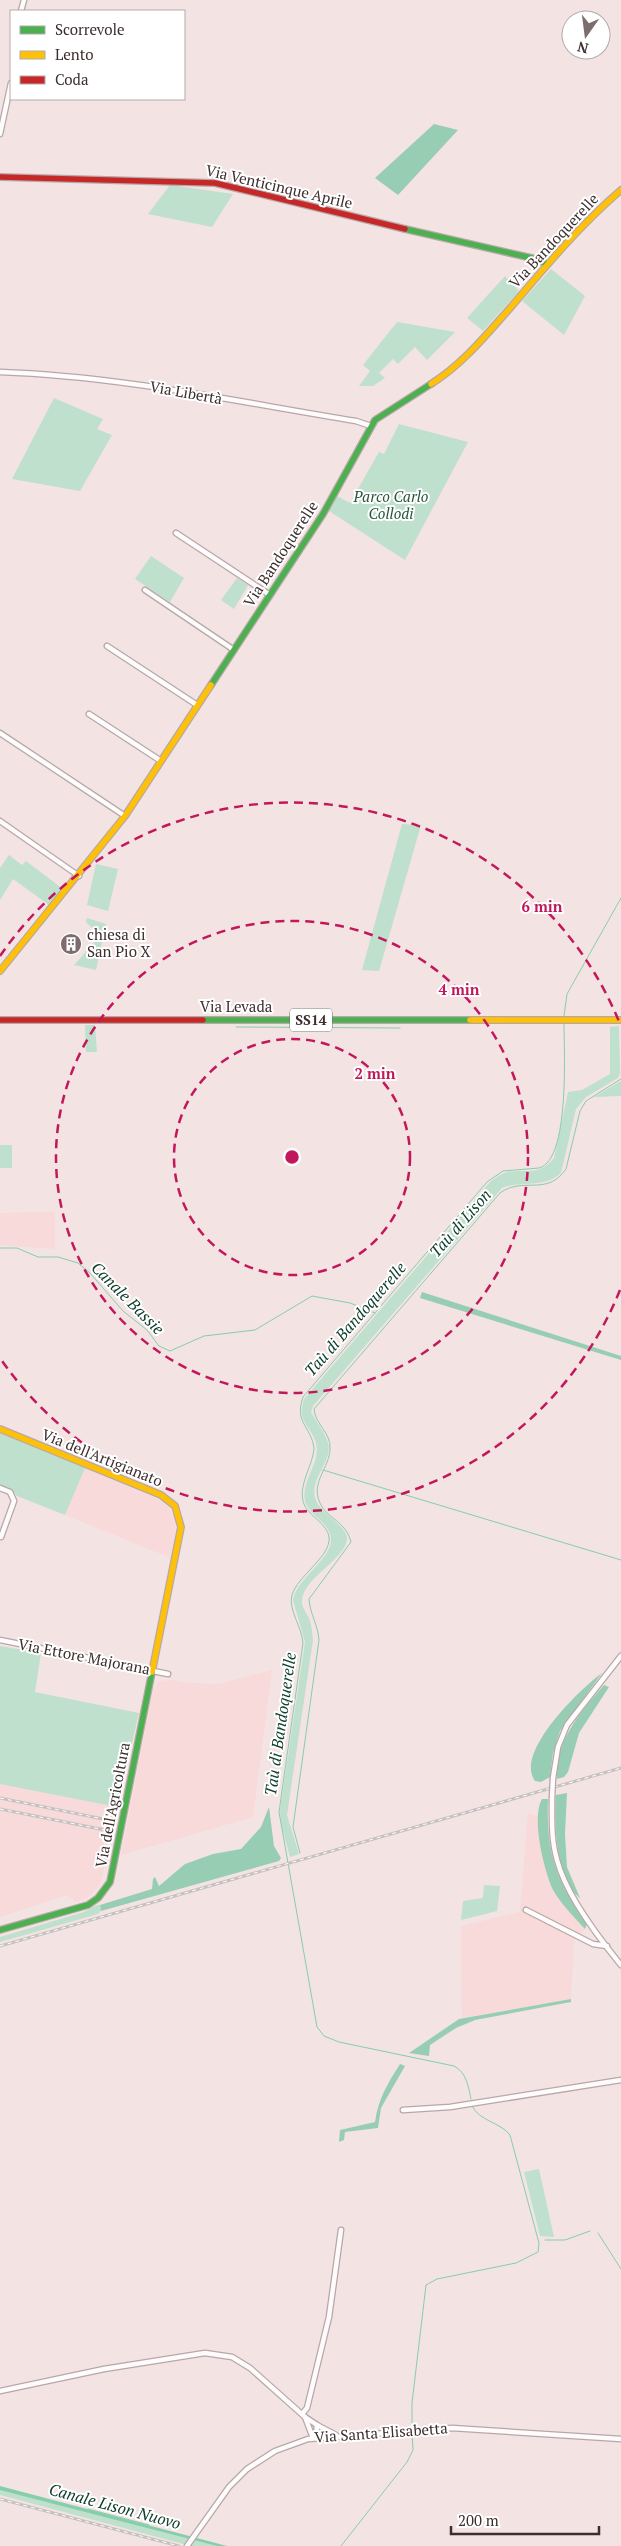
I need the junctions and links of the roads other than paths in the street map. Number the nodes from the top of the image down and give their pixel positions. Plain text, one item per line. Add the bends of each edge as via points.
1 (10, 88) edge
2 (0, 134) edge
3 (0, 177) edge
4 (621, 190) edge
5 (547, 264) junction
6 (0, 372) edge
7 (371, 426) junction
8 (176, 533) dead end
9 (145, 590) dead end
10 (270, 595) junction
11 (107, 646) dead end
12 (234, 650) junction
13 (197, 705) junction
14 (89, 714) dead end
15 (0, 733) edge
16 (161, 761) junction
17 (125, 816) junction
18 (0, 821) edge
19 (78, 876) junction
20 (0, 971) edge
21 (0, 1020) edge
22 (621, 1020) edge
23 (0, 1429) edge
24 (0, 1488) edge
25 (1, 1537) edge
26 (0, 1640) edge
27 (621, 1656) edge
28 (153, 1671) junction
29 (168, 1674) dead end
30 (526, 1910) dead end
31 (0, 1930) edge
32 (607, 1946) junction
33 (621, 1965) edge
34 (621, 2080) edge
35 (403, 2110) dead end
36 (341, 2230) dead end
37 (0, 2391) edge
38 (304, 2416) junction
39 (317, 2425) junction
40 (308, 2429) junction
41 (337, 2436) junction
42 (314, 2438) junction
43 (621, 2439) edge
44 (301, 2441) junction
45 (187, 2546) edge

1 - 2 street
3 - 5 street, Via Venticinque Aprile via 215,183
4 - 5 street, Via Bandoquerelle via 587,219
5 - 7 street, Via Bandoquerelle via 475,348 446,375 375,420
6 - 7 street, Via Libertà via 59,374 118,382
7 - 10 street, Via Bandoquerelle via 326,509
8 - 10 street
9 - 12 street
10 - 12 street, Via Bandoquerelle
11 - 13 street
12 - 13 street, Via Bandoquerelle
13 - 16 street, Via Bandoquerelle
14 - 16 street
15 - 17 street
16 - 17 street, Via Bandoquerelle
17 - 19 street, Via Bandoquerelle
18 - 19 street
19 - 20 street, Via Bandoquerelle
21 - 22 street, Via Levada / SS14
23 - 28 street, Via dell'Artigianato via 161,1495 175,1506 180,1518 180,1534
24 - 25 street via 10,1492 14,1501
26 - 28 street, Via Ettore Majorana
27 - 32 street, bridge via 567,1725 558,1747 552,1798 557,1862 572,1895
28 - 29 street, Via Ettore Majorana
28 - 31 street, Via dell'Agricoltura via 110,1882 88,1905
30 - 32 street via 594,1944
32 - 33 street
34 - 35 street
36 - 38 street via 329,2317
37 - 38 street, Via Santa Elisabetta via 104,2368 212,2354 240,2361
38 - 39 street, Via Santa Elisabetta
38 - 40 street
39 - 41 street, Via Santa Elisabetta
39 - 42 street
40 - 42 street
40 - 44 street
41 - 42 street, Via Santa Elisabetta
41 - 43 street, Via Santa Elisabetta via 472,2428
42 - 44 street, Via Santa Elisabetta
44 - 45 street, Via Santa Elisabetta via 274,2451 247,2469 229,2487

